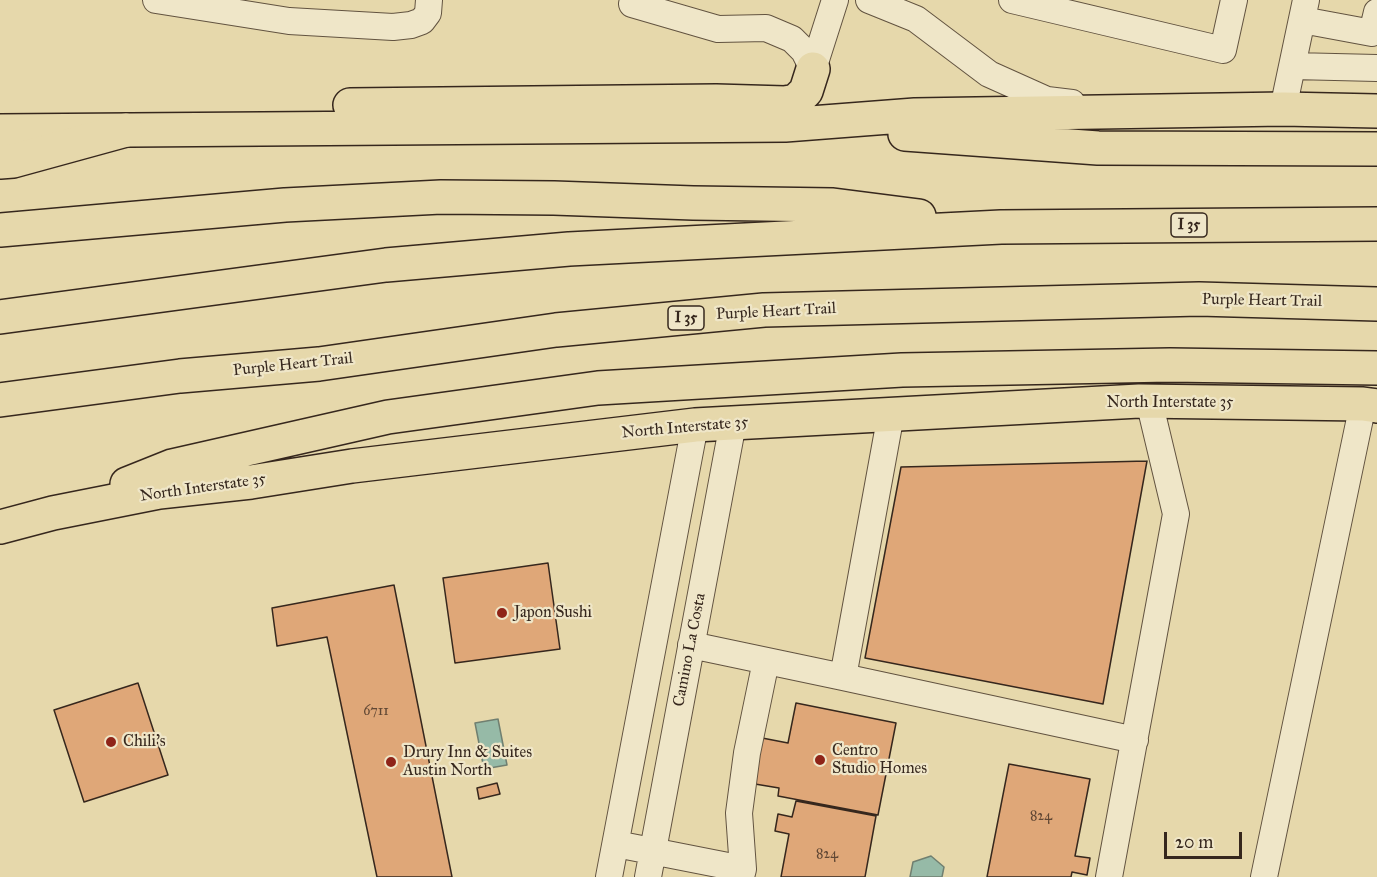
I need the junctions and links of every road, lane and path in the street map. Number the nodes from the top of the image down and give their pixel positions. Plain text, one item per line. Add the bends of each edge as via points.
1 (156, 0) edge
2 (429, 0) edge
3 (680, 0) edge
4 (835, 0) edge
5 (869, 0) edge
6 (1012, 0) edge
7 (1234, 0) edge
8 (623, 2) edge
9 (913, 10) edge
10 (1304, 10) edge
11 (1377, 12) edge
12 (1293, 66) junction
13 (1377, 68) edge
14 (813, 69) junction
15 (1283, 109) junction
16 (1132, 111) junction
17 (1377, 111) edge
18 (0, 112) edge
19 (785, 125) junction
20 (126, 130) junction
21 (0, 131) edge
22 (1377, 149) edge
23 (0, 162) edge
24 (1377, 224) edge
25 (1001, 227) junction
26 (0, 230) edge
27 (1377, 304) edge
28 (0, 317) edge
29 (1377, 368) edge
30 (0, 400) edge
31 (1149, 401) junction
32 (1370, 405) edge
33 (891, 414) junction
34 (733, 423) junction
35 (695, 425) junction
36 (52, 513) junction
37 (0, 526) edge
38 (691, 645) junction
39 (766, 661) junction
40 (843, 677) junction
41 (1134, 740) junction
42 (616, 844) junction
43 (653, 851) junction
44 (742, 873) edge
45 (609, 877) edge
46 (648, 877) edge
47 (1109, 877) edge
48 (1264, 877) edge

1 - 2 street via 289,21 393,27 422,21 428,13
3 - 8 street
4 - 14 street
5 - 9 street
6 - 7 street via 1223,50
8 - 14 street via 718,29 766,28 792,39
9 - 16 street via 989,74 1047,100
10 - 11 street via 1372,33
10 - 12 street
12 - 13 street
12 - 15 street
14 - 18 main road via 806,91 796,101 785,103 561,102
15 - 16 main road
15 - 17 main road
16 - 19 main road via 915,115
19 - 20 main road
19 - 22 main road via 1098,148
20 - 21 main road
20 - 23 main road
24 - 25 main road, I 35
25 - 26 main road via 833,205 441,197 285,205
25 - 28 main road, I 35 via 569,249 386,265
27 - 30 main road, Purple Heart Trail / I 35 via 1199,299 764,310 556,330 319,364 180,376
29 - 36 main road via 1170,365 914,370 598,388 388,417 172,466
31 - 32 main road, North Interstate 35
31 - 33 main road, North Interstate 35
31 - 41 street via 1176,514
32 - 48 street via 1347,481
33 - 34 main road, North Interstate 35
33 - 40 street
34 - 35 main road, North Interstate 35
34 - 38 street, Camino La Costa
35 - 36 main road, North Interstate 35 via 159,492
35 - 42 street
36 - 37 main road, North Interstate 35
38 - 39 street
38 - 43 street, Camino La Costa
39 - 40 street
39 - 44 street via 739,813
40 - 41 street
41 - 47 street
42 - 43 street
42 - 45 street
43 - 44 street
43 - 46 street, Camino La Costa

